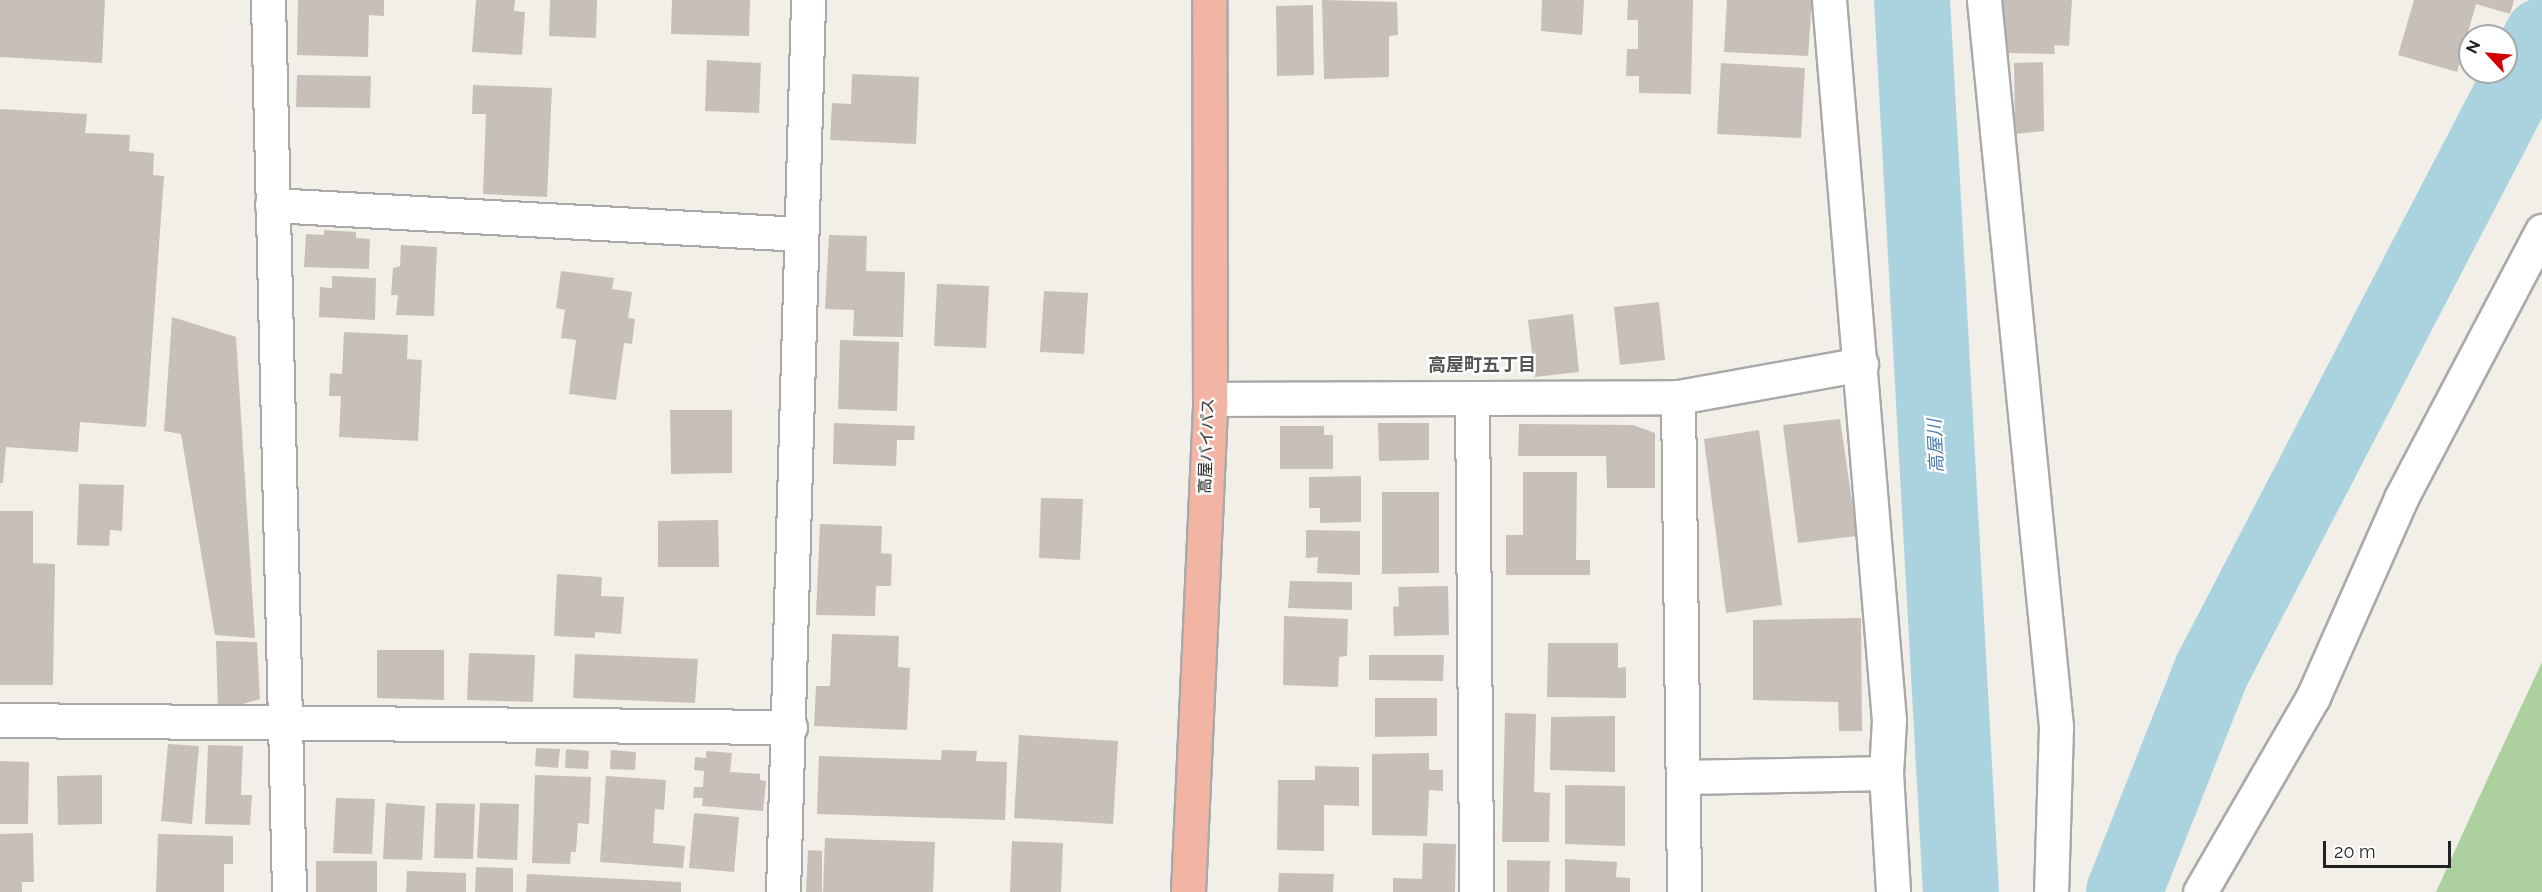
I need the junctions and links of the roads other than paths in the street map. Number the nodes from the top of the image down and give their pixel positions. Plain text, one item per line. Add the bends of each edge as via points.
1 (268, 0) edge
2 (808, 0) edge
3 (1209, 0) edge
4 (1829, 0) edge
5 (1984, 0) edge
6 (272, 205) junction
7 (2542, 231) edge
8 (800, 234) junction
9 (1861, 364) junction
10 (1678, 397) junction
11 (1209, 399) junction
12 (1472, 399) junction
13 (0, 720) edge
14 (284, 725) junction
15 (790, 727) junction
16 (1886, 773) junction
17 (1686, 777) junction
18 (289, 892) edge
19 (783, 892) edge
20 (1188, 892) edge
21 (1476, 892) edge
22 (1684, 892) edge
23 (1893, 892) edge
24 (2051, 892) edge
25 (2200, 892) edge

1 - 6 street
2 - 8 street
3 - 11 highway, 高屋バイパス
4 - 9 street
5 - 24 street via 2056,726
6 - 8 street
6 - 14 street
7 - 25 street via 2401,498 2313,697
8 - 15 street
9 - 10 street
9 - 16 street via 1888,720
10 - 12 street
10 - 17 street
11 - 12 street
11 - 20 highway, 高屋バイパス
12 - 21 street
13 - 14 street
14 - 15 street
14 - 18 street
15 - 19 street
16 - 17 street
16 - 23 street
17 - 22 street

